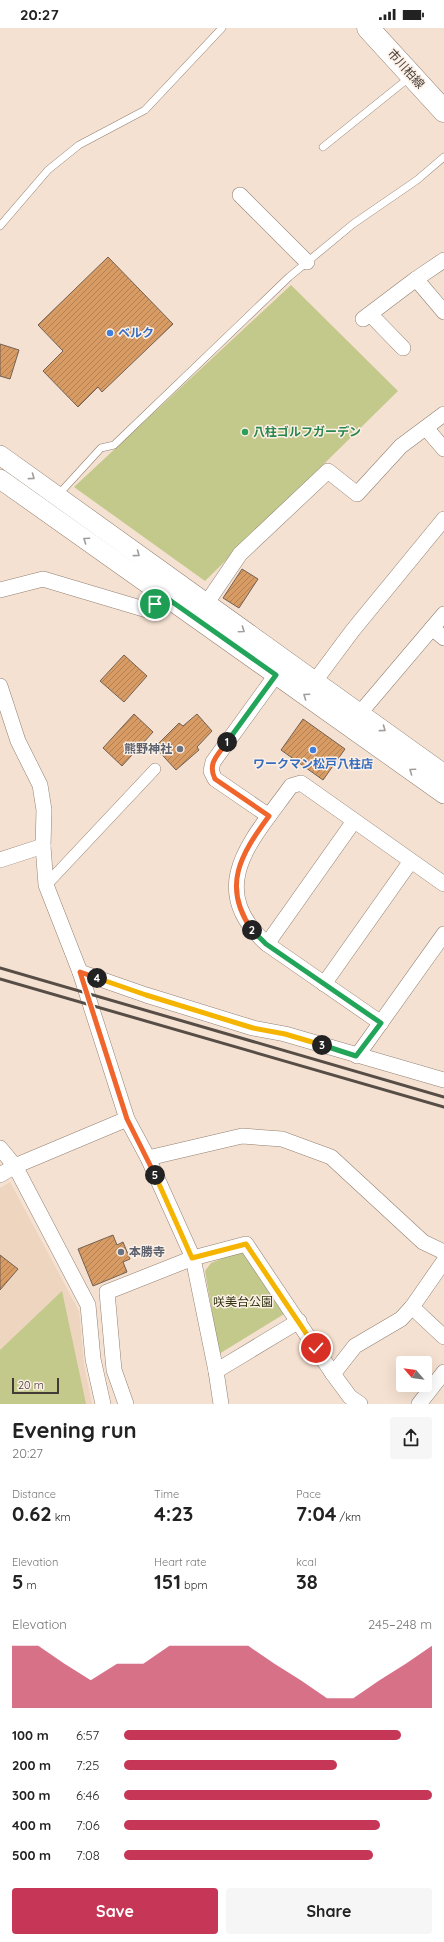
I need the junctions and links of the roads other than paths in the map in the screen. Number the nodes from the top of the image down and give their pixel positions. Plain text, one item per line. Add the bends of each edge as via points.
1 (222, 28) edge
2 (368, 28) edge
3 (411, 75) junction
4 (444, 111) edge
5 (323, 148) dead end
6 (444, 156) edge
7 (240, 195) dead end
8 (0, 226) edge
9 (444, 260) edge
10 (307, 262) junction
11 (416, 279) junction
12 (444, 312) edge
13 (402, 348) dead end
14 (444, 414) edge
15 (426, 428) junction
16 (444, 449) edge
17 (0, 455) edge
18 (0, 479) edge
19 (57, 496) junction
20 (444, 519) edge
21 (0, 590) edge
22 (161, 594) junction
23 (206, 604) junction
24 (444, 614) edge
25 (432, 628) junction
26 (444, 638) edge
27 (276, 675) junction
28 (315, 681) junction
29 (0, 686) edge
30 (360, 713) junction
31 (155, 769) dead end
32 (444, 774) edge
33 (444, 794) edge
34 (269, 816) junction
35 (354, 821) junction
36 (43, 846) junction
37 (0, 860) edge
38 (411, 861) junction
39 (444, 884) edge
40 (46, 885) junction
41 (442, 940) edge
42 (266, 944) junction
43 (80, 972) junction
44 (324, 984) junction
45 (381, 1023) junction
46 (356, 1056) junction
47 (444, 1080) edge
48 (127, 1119) junction
49 (0, 1148) edge
50 (148, 1158) junction
51 (15, 1166) junction
52 (0, 1175) edge
53 (444, 1252) edge
54 (192, 1258) junction
55 (444, 1261) edge
56 (412, 1307) junction
57 (299, 1321) junction
58 (444, 1337) edge
59 (216, 1371) junction
60 (444, 1372) edge
61 (333, 1374) junction
62 (102, 1404) edge
63 (126, 1404) edge
64 (221, 1404) edge
65 (360, 1404) edge
66 (419, 1404) edge

1 - 8 lane via 145,110 79,145 48,170
2 - 3 main road, 市川柏線
3 - 4 main road, 市川柏線
3 - 5 lane
6 - 10 lane via 417,180 353,224
7 - 10 street
9 - 11 street
10 - 19 lane via 114,445 101,448
11 - 12 street
11 - 13 street via 366,316
14 - 15 street
15 - 16 street
15 - 23 street via 401,446 357,494 328,471 240,554
17 -> 19 street
22 -> 18 street
19 -> 23 street
20 - 28 street via 353,630
21 - 22 street via 43,579 147,610 155,604
22 - 27 street
23 -> 28 street
24 - 25 street
25 - 26 street
25 - 30 street
33 -> 27 street
27 - 34 street via 213,762 211,771 215,779
28 - 30 street
29 - 36 street via 18,741 40,785 44,810
30 -> 32 street
31 - 40 street
34 - 35 street via 291,786 301,783
34 - 42 street via 240,861 236,892 238,907 246,922
35 - 38 street
35 - 42 street
36 - 37 street
36 - 40 street
38 - 39 street
38 - 44 street
40 - 43 street
41 - 45 street
42 - 44 street
43 - 46 street via 253,1028 285,1034
43 - 48 street
44 - 45 street
45 - 46 street
46 - 47 street
48 - 50 street
48 - 51 street
49 - 51 street
50 - 53 street via 242,1136 282,1139 331,1157 423,1242
50 - 54 street
51 - 52 street
51 - 62 street via 88,1305 93,1359
54 - 57 street via 246,1244
54 - 59 street
54 - 63 street via 107,1292 114,1370
55 - 56 street
56 - 58 street
56 - 61 street via 401,1319 355,1346
57 - 59 street
57 - 61 street
59 - 64 street
60 - 66 street
61 - 65 street via 350,1397

